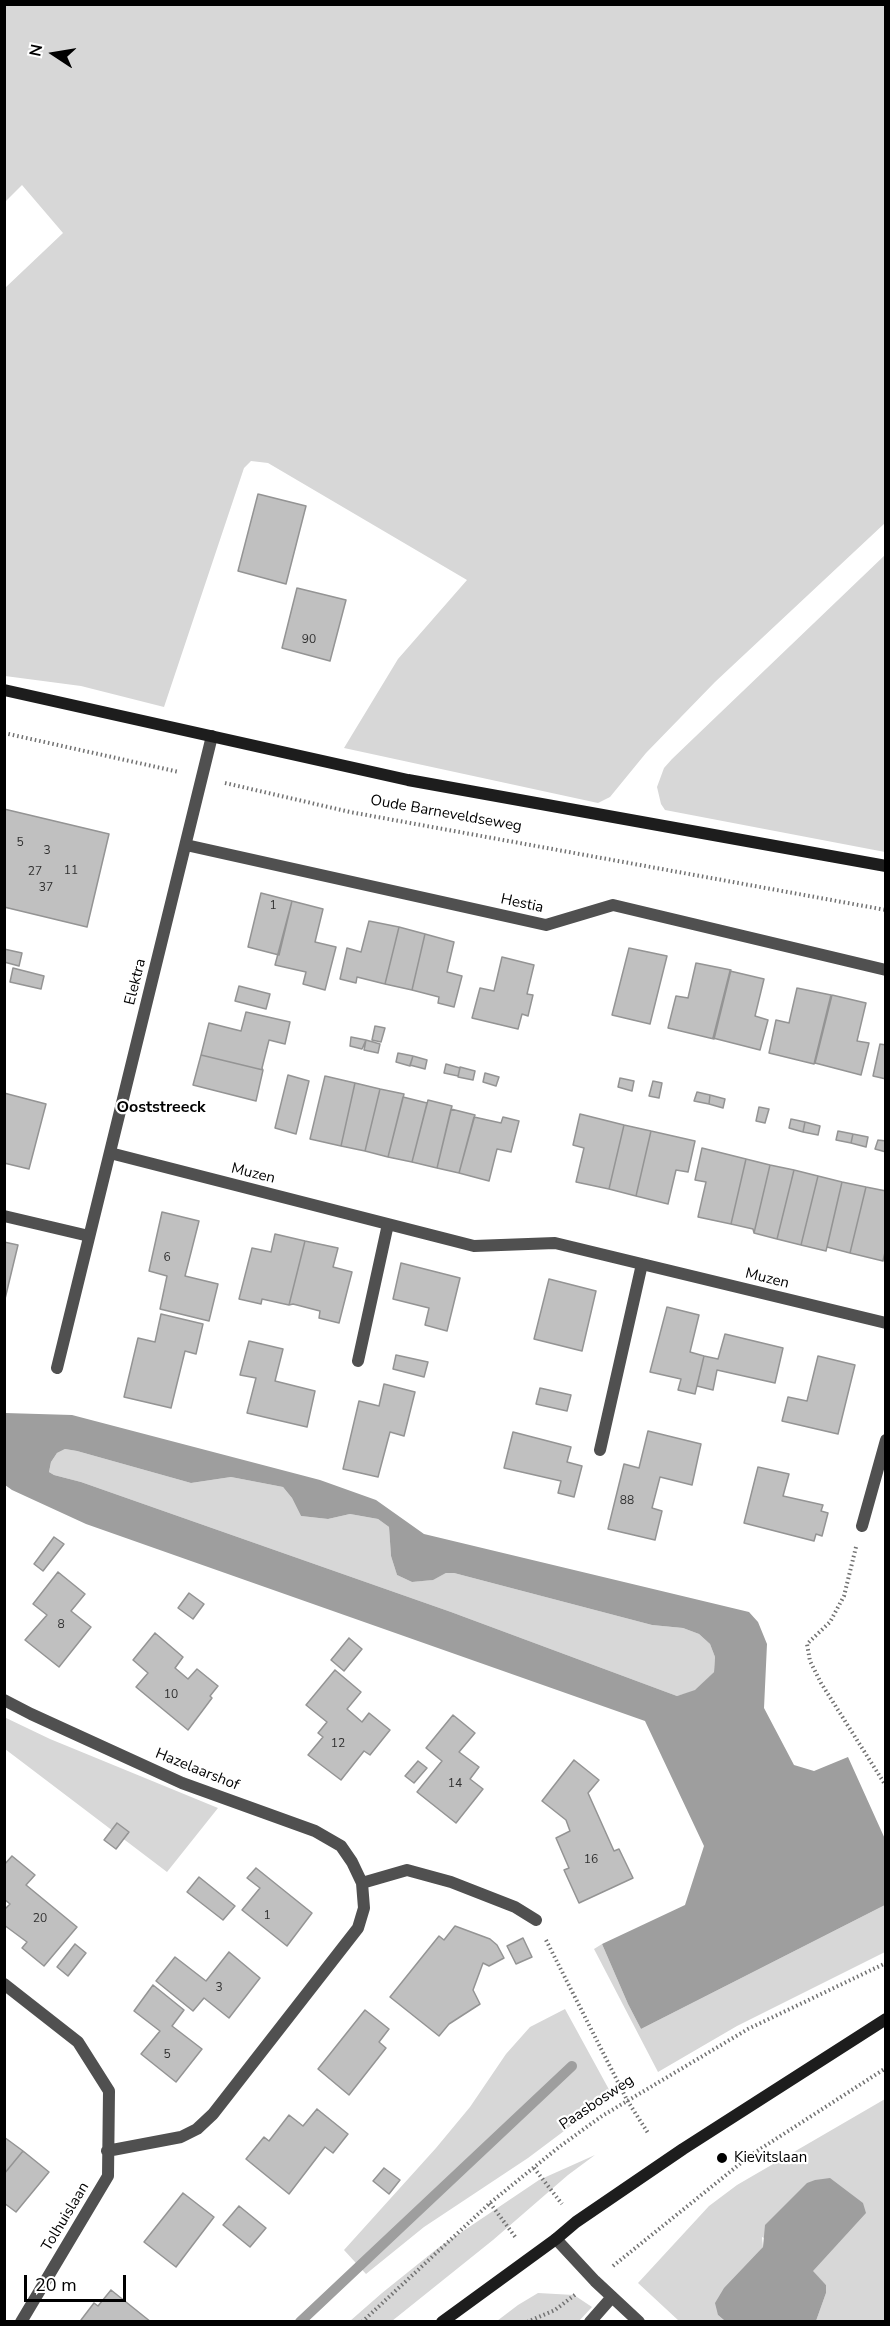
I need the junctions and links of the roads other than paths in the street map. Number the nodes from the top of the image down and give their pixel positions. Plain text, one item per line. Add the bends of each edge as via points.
1 (4, 690) edge
2 (212, 736) junction
3 (186, 844) junction
4 (885, 866) edge
5 (885, 970) edge
6 (110, 1153) junction
7 (4, 1216) edge
8 (388, 1224) junction
9 (89, 1236) junction
10 (642, 1264) junction
11 (885, 1323) edge
12 (358, 1361) dead end
13 (57, 1368) dead end
14 (885, 1440) edge
15 (600, 1450) dead end
16 (862, 1526) road end
17 (4, 1700) edge
18 (362, 1883) junction
19 (536, 1920) road end
20 (4, 1984) edge
21 (885, 2019) edge
22 (107, 2151) junction
23 (556, 2239) junction
24 (612, 2297) junction
25 (21, 2322) edge
26 (442, 2322) edge
27 (590, 2322) edge
28 (639, 2322) edge

1 - 2 street, Oude Barneveldseweg
2 - 3 street, Elektra
2 - 4 street, Oude Barneveldseweg via 408,780
3 - 5 street, Hestia via 546,925 613,905
3 - 6 street, Elektra
6 - 8 street, Muzen
6 - 9 street, Elektra
7 - 9 street
8 - 10 street, Muzen via 474,1246 555,1243
8 - 12 street
9 - 13 street, Elektra
10 - 11 street, Muzen
10 - 15 street
14 - 16 street
17 - 18 street, Hazelaarshof via 182,1783 315,1832 341,1846
18 - 19 street via 407,1870 451,1882
18 - 22 street, Hazelaarshof via 364,1908 358,1928 213,2114 181,2137
20 - 22 street, Tolhuislaan via 78,2042 109,2091
21 - 23 street via 683,2149
22 - 25 street, Tolhuislaan via 108,2176
23 - 24 street
23 - 26 street
24 - 27 street
24 - 28 street

